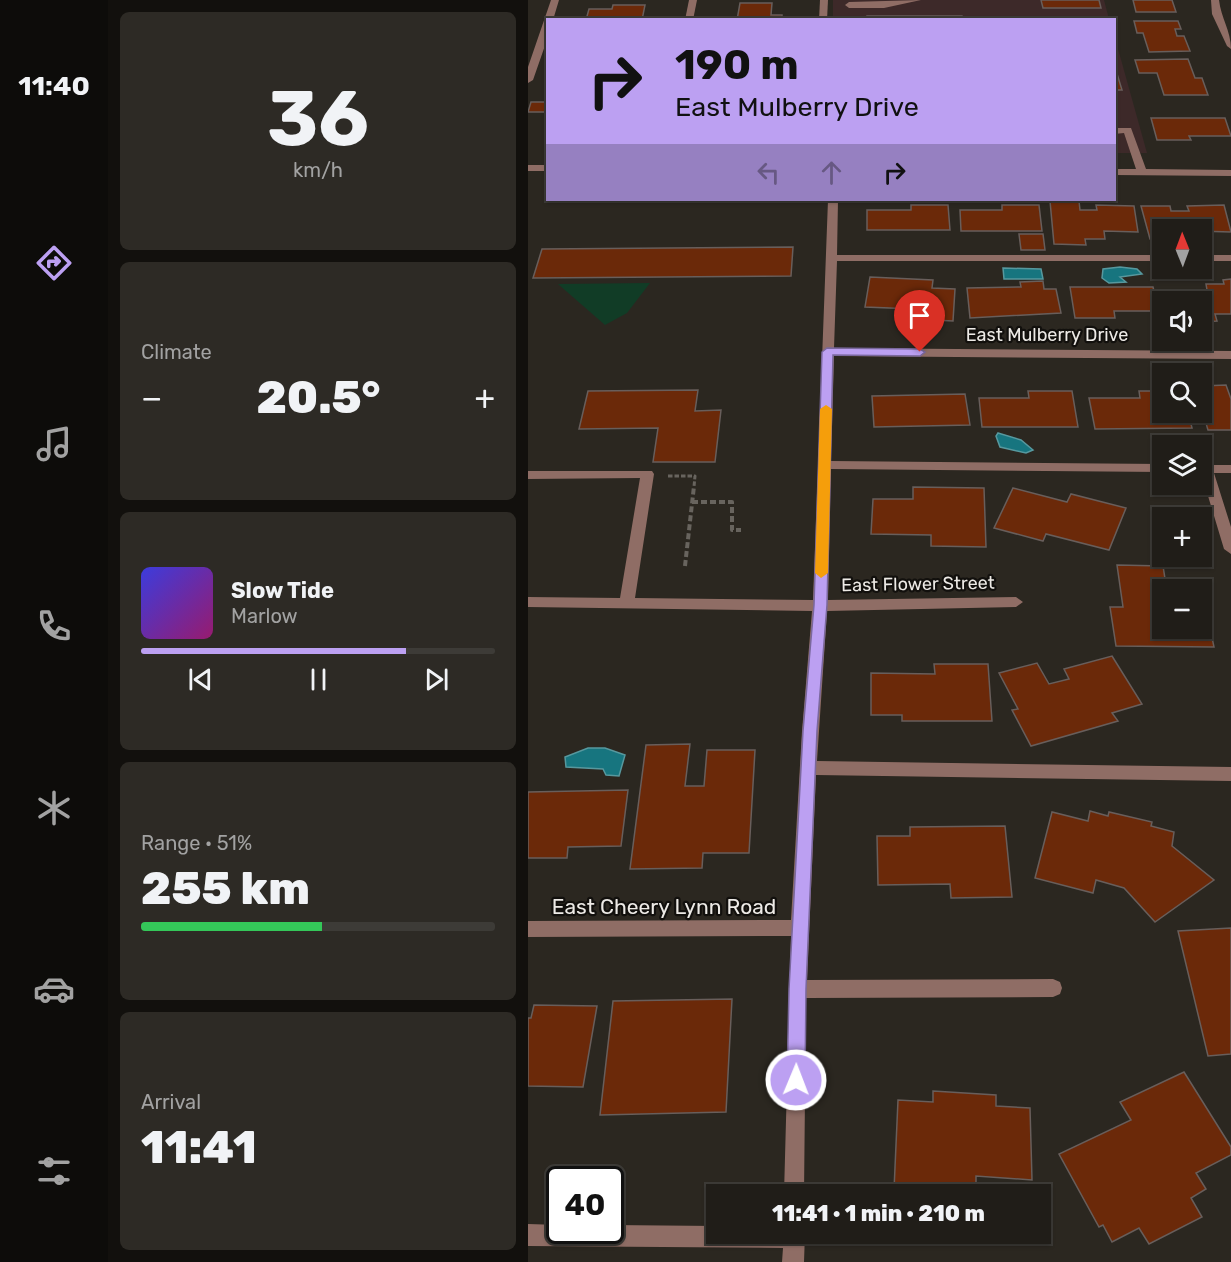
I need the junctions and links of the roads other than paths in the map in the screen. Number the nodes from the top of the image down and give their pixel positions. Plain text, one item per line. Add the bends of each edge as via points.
1 (555, 0) edge
2 (693, 0) edge
3 (824, 0) edge
4 (916, 0) edge
5 (1215, 0) edge
6 (849, 6) edge
7 (549, 18) edge
8 (689, 18) edge
9 (823, 18) edge
10 (546, 27) edge
11 (1231, 46) edge
12 (528, 80) edge
13 (1116, 130) edge
14 (528, 168) edge
15 (546, 168) edge
16 (1116, 172) edge
17 (1142, 172) junction
18 (1231, 173) edge
19 (833, 201) edge
20 (831, 258) junction
21 (1152, 258) edge
22 (1212, 258) edge
23 (1231, 258) edge
24 (827, 352) junction
25 (1231, 355) edge
26 (825, 465) junction
27 (1152, 468) edge
28 (1212, 469) edge
29 (1231, 469) edge
30 (528, 475) edge
31 (1212, 493) edge
32 (1231, 549) edge
33 (528, 602) edge
34 (627, 602) junction
35 (1016, 602) dead end
36 (820, 605) junction
37 (808, 768) junction
38 (1231, 774) edge
39 (800, 928) junction
40 (528, 929) edge
41 (1053, 988) dead end
42 (797, 989) junction
43 (794, 1184) edge
44 (528, 1235) edge
45 (706, 1235) edge
46 (794, 1244) edge
47 (793, 1262) edge

1 - 7 street
2 - 8 street
3 - 9 street
4 - 6 street
5 - 11 street via 1216,14
10 - 12 street
13 - 17 street via 1128,130
14 - 15 street
16 - 17 street
17 - 18 street
19 - 20 street
20 - 21 street
20 - 24 street
22 - 23 street
24 - 25 street, East Mulberry Drive
24 - 26 street
26 - 27 street
26 - 36 street
28 - 29 street
30 - 34 street via 647,474
31 - 32 street
33 - 34 street, East Flower Street
34 - 36 street, East Flower Street
35 - 36 street, East Flower Street
36 - 37 street
37 - 38 street
37 - 39 street
39 - 40 street, East Cheery Lynn Road
39 - 42 street
41 - 42 street
42 - 43 street
44 - 45 street
46 - 47 street

